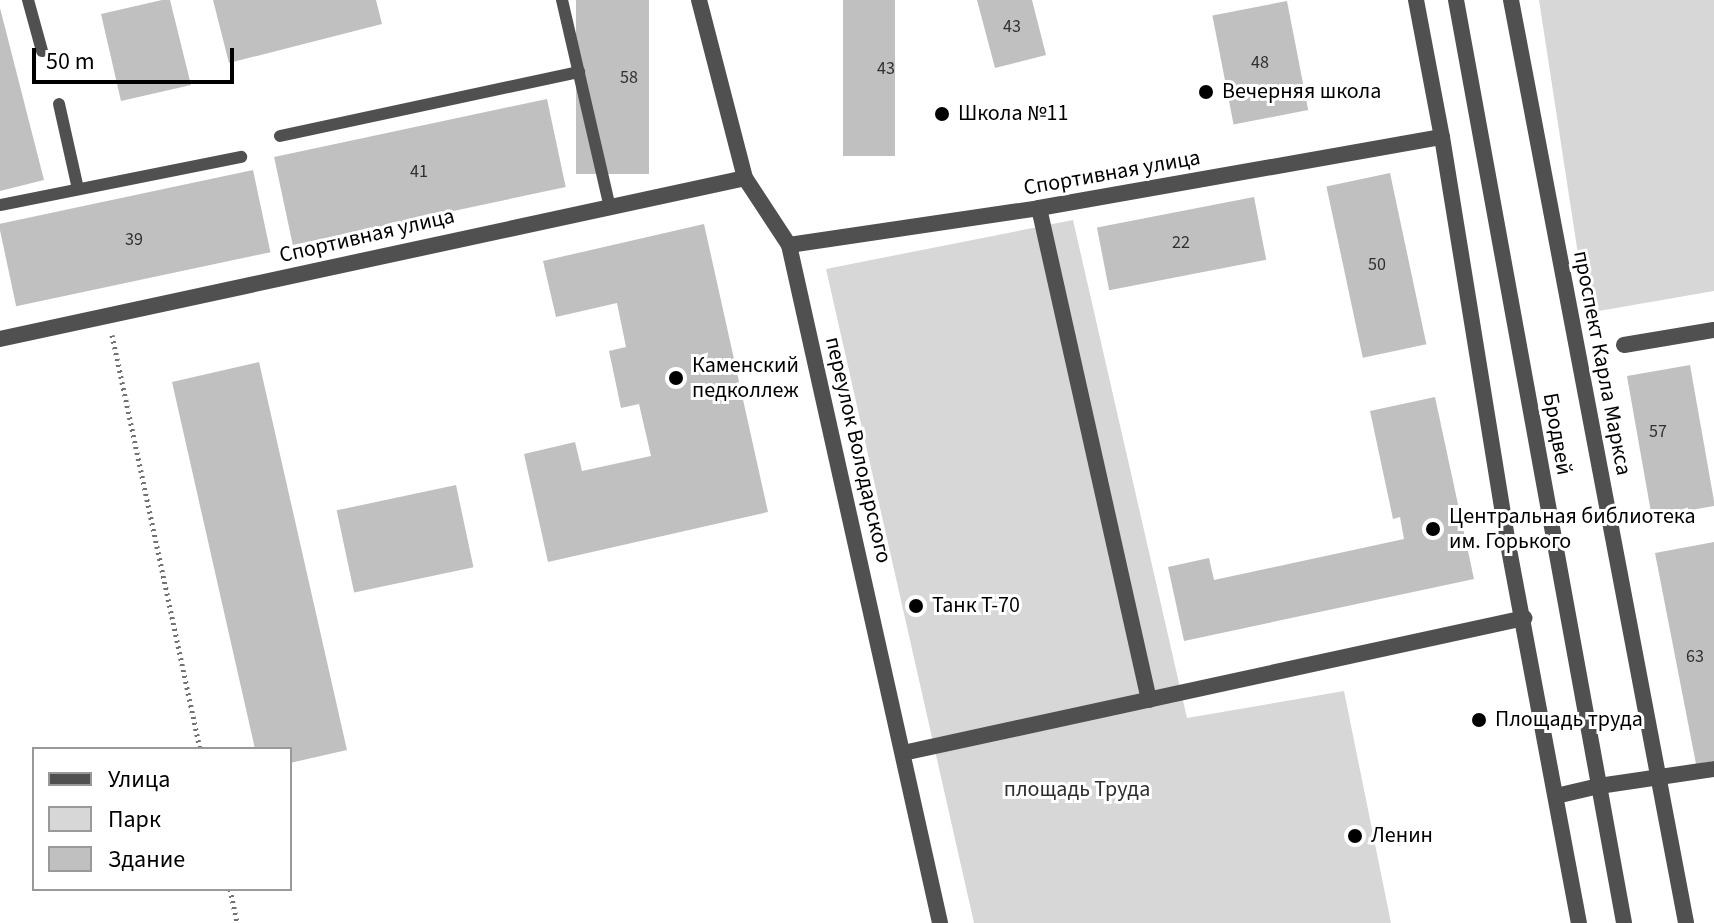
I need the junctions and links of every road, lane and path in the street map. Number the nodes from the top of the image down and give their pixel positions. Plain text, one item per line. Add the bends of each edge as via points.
1 (28, 0) edge
2 (562, 0) edge
3 (699, 0) edge
4 (1416, 0) edge
5 (1456, 0) edge
6 (1511, 0) edge
7 (42, 51) dead end
8 (579, 72) junction
9 (59, 104) dead end
10 (280, 136) dead end
11 (1442, 137) junction
12 (241, 157) dead end
13 (745, 178) junction
14 (78, 189) junction
15 (609, 204) junction
16 (0, 205) edge
17 (1039, 208) junction
18 (789, 245) junction
19 (108, 317) junction
20 (1714, 330) edge
21 (0, 339) edge
22 (1624, 345) dead end
23 (1524, 618) junction
24 (1149, 700) junction
25 (200, 747) edge
26 (903, 753) junction
27 (1714, 769) edge
28 (1658, 777) junction
29 (1599, 786) junction
30 (1556, 796) junction
31 (230, 891) edge
32 (237, 923) edge
33 (940, 923) edge
34 (1579, 923) edge
35 (1624, 923) edge
36 (1686, 923) edge

1 - 7 lane
2 - 8 lane
3 - 13 street, переулок Володарского
4 - 11 street
5 - 29 street, Бродвей
6 - 28 street, проспект Карла Маркса
8 - 10 lane
8 - 15 lane
9 - 14 lane
11 - 17 street, Спортивная улица
11 - 23 street
12 - 14 lane
13 - 15 street, Спортивная улица
13 - 18 street, переулок Володарского
14 - 16 lane
15 - 19 street, Спортивная улица
17 - 18 street, Спортивная улица
17 - 24 street
18 - 26 street, переулок Володарского
19 - 21 street, Спортивная улица
19 - 25 path
20 - 22 street
23 - 24 street
23 - 30 street
24 - 26 street
26 - 33 street, переулок Володарского
27 - 28 street
28 - 29 street
28 - 36 street, проспект Карла Маркса
29 - 30 street
29 - 35 street, Бродвей
30 - 34 street
31 - 32 path

